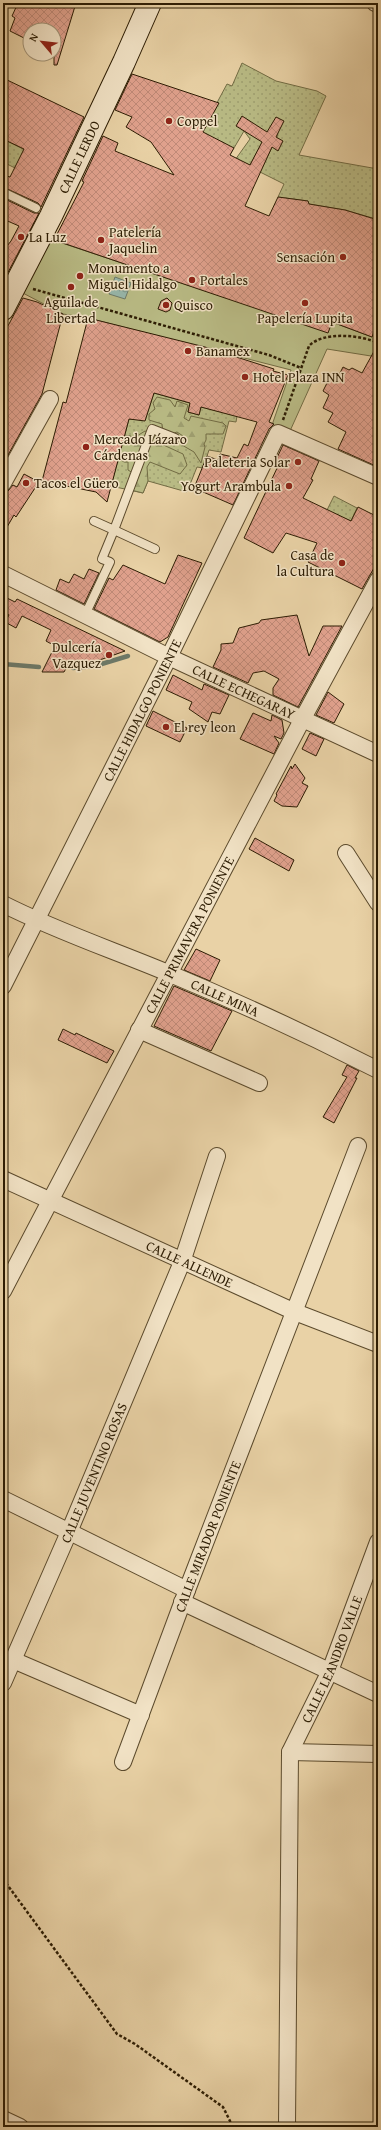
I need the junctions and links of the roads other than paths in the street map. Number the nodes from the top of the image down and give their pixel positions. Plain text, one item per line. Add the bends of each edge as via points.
1 (150, 3) edge
2 (3, 192) edge
3 (43, 212) junction
4 (7, 299) edge
5 (50, 399) dead end
6 (175, 438) dead end
7 (378, 477) edge
8 (3, 483) edge
9 (94, 521) dead end
10 (114, 530) junction
11 (155, 549) dead end
12 (3, 574) edge
13 (378, 580) edge
14 (84, 615) junction
15 (169, 657) junction
16 (302, 720) junction
17 (378, 754) edge
18 (346, 853) dead end
19 (378, 903) edge
20 (3, 904) edge
21 (37, 921) junction
22 (168, 973) junction
23 (3, 986) edge
24 (139, 1030) junction
25 (378, 1070) edge
26 (259, 1083) dead end
27 (358, 1146) dead end
28 (217, 1156) dead end
29 (3, 1180) edge
30 (50, 1202) junction
31 (182, 1262) junction
32 (3, 1291) edge
33 (295, 1312) junction
34 (378, 1344) edge
35 (3, 1499) edge
36 (69, 1532) junction
37 (378, 1542) edge
38 (375, 1558) edge
39 (185, 1596) junction
40 (13, 1660) junction
41 (330, 1671) junction
42 (3, 1683) edge
43 (378, 1694) edge
44 (142, 1715) junction
45 (290, 1752) junction
46 (378, 1754) edge
47 (124, 1762) dead end
48 (3, 2119) edge
49 (20, 2127) edge
50 (287, 2127) edge

1 - 3 street, CALLE LERDO via 124,62
2 - 3 lane
3 - 4 street, CALLE LERDO
5 - 8 street
6 - 10 lane via 152,429
7 - 15 street, CALLE HIDALGO PONIENTE via 278,433
9 - 10 lane
10 - 11 lane
10 - 14 lane via 102,559 110,562
12 - 14 street, CALLE ECHEGARAY
13 - 16 street, CALLE PRIMAVERA PONIENTE
14 - 15 street, CALLE ECHEGARAY
15 - 16 street, CALLE ECHEGARAY
15 - 21 street, CALLE HIDALGO PONIENTE
16 - 17 street, CALLE ECHEGARAY
16 - 22 street, CALLE PRIMAVERA PONIENTE
18 - 19 street
20 - 21 street, CALLE MINA
21 - 22 street, CALLE MINA
21 - 23 street, CALLE HIDALGO PONIENTE
22 - 24 street, CALLE PRIMAVERA PONIENTE
22 - 25 street, CALLE MINA via 293,1027
24 - 26 street
24 - 30 street, CALLE PRIMAVERA PONIENTE
27 - 33 street, CALLE MIRADOR PONIENTE
28 - 31 street, CALLE JUVENTINO ROSAS
29 - 30 street, CALLE ALLENDE
30 - 31 street, CALLE ALLENDE
30 - 32 street, CALLE PRIMAVERA PONIENTE
31 - 33 street, CALLE ALLENDE
31 - 36 street, CALLE JUVENTINO ROSAS
33 - 34 street, CALLE ALLENDE
33 - 39 street, CALLE MIRADOR PONIENTE
35 - 36 street
36 - 39 street
36 - 40 street, CALLE JUVENTINO ROSAS
37 - 38 street, CALLE LEANDRO VALLE
38 - 41 street, CALLE LEANDRO VALLE
39 - 41 street
39 - 44 street, CALLE MIRADOR PONIENTE
40 - 42 street, CALLE JUVENTINO ROSAS
40 - 44 street
41 - 43 street
41 - 45 street, CALLE LEANDRO VALLE
44 - 47 street, CALLE MIRADOR PONIENTE
45 - 46 street
45 - 50 street
48 - 49 street

